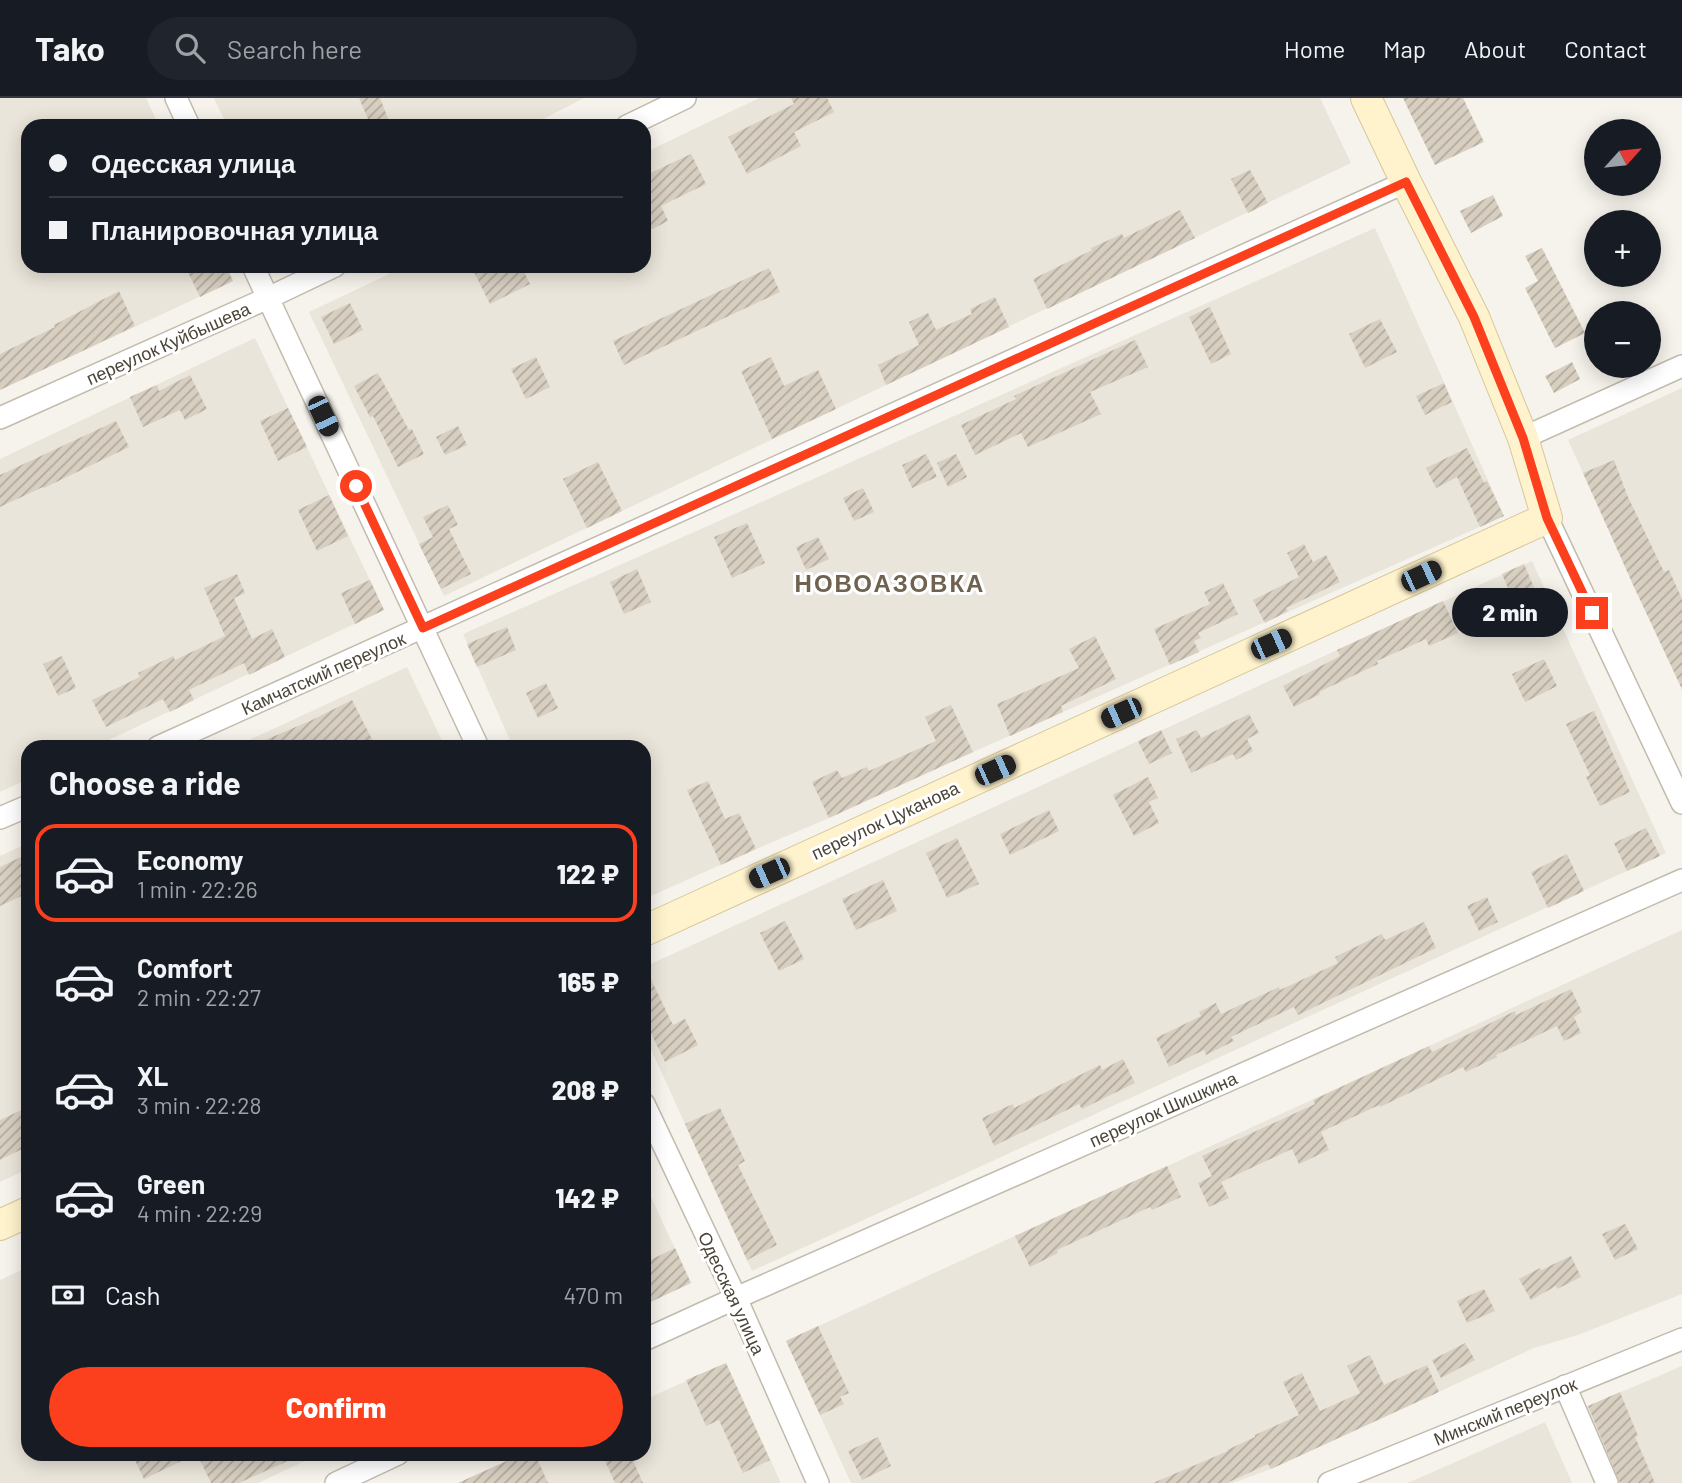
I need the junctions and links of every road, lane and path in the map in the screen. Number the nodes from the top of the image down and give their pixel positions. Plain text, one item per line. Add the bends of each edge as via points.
1 (176, 98) edge
2 (685, 98) edge
3 (1366, 98) edge
4 (186, 119) edge
5 (642, 119) edge
6 (1406, 182) junction
7 (256, 273) edge
8 (320, 273) edge
9 (268, 298) junction
10 (1682, 366) edge
11 (0, 418) edge
12 (1523, 438) junction
13 (1547, 518) junction
14 (423, 628) junction
15 (174, 740) edge
16 (475, 740) edge
17 (1682, 803) edge
18 (21, 809) edge
19 (0, 818) edge
20 (1682, 880) edge
21 (651, 927) edge
22 (651, 1119) edge
23 (21, 1215) edge
24 (0, 1225) edge
25 (736, 1298) junction
26 (651, 1337) edge
27 (1682, 1339) edge
28 (1565, 1386) junction
29 (383, 1461) edge
30 (336, 1483) edge
31 (818, 1483) edge
32 (1329, 1483) edge
33 (1607, 1483) edge

1 - 4 street
2 - 5 street
3 - 6 main road
6 - 12 main road via 1474,317
6 - 14 street, Камчатский переулок
7 - 9 street
8 - 9 street, переулок Куйбышева
9 - 11 street, переулок Куйбышева
9 - 14 street
10 - 12 street
12 - 13 main road
13 - 17 street
13 - 21 main road, переулок Цуканова
14 - 15 street, Камчатский переулок
14 - 16 street
18 - 19 street
20 - 25 street, переулок Шишкина
22 - 25 street, Одесская улица
23 - 24 main road
25 - 26 street, переулок Шишкина
25 - 31 street, Одесская улица
27 - 28 street, Минский переулок
28 - 32 street, Минский переулок
28 - 33 street
29 - 30 street

